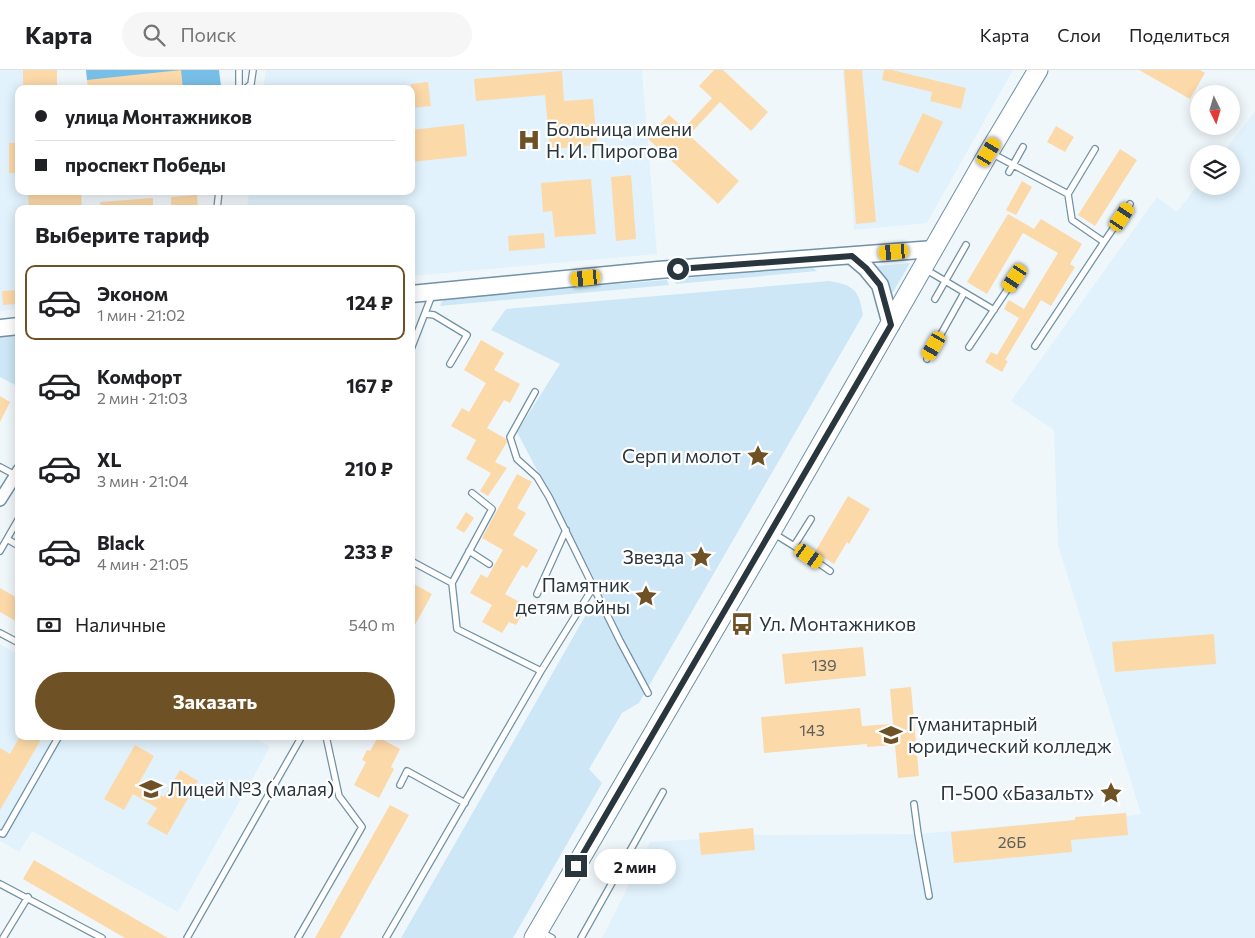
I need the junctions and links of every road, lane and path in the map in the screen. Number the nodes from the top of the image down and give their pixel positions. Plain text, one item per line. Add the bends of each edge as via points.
1 (239, 70) edge
2 (253, 70) edge
3 (1038, 70) edge
4 (239, 85) edge
5 (250, 85) edge
6 (1023, 147) dead end
7 (1095, 149) dead end
8 (989, 152) junction
9 (1012, 165) junction
10 (1009, 172) dead end
11 (1068, 194) junction
12 (1130, 204) dead end
13 (1104, 242) junction
14 (966, 245) dead end
15 (934, 249) junction
16 (852, 256) junction
17 (923, 268) junction
18 (1015, 278) dead end
19 (946, 282) junction
20 (433, 292) junction
21 (964, 293) junction
22 (415, 294) edge
23 (935, 299) dead end
24 (994, 310) junction
25 (426, 314) junction
26 (891, 325) junction
27 (15, 326) edge
28 (0, 328) edge
29 (415, 340) edge
30 (1035, 346) dead end
31 (970, 347) dead end
32 (926, 360) dead end
33 (450, 364) dead end
34 (535, 392) dead end
35 (0, 467) edge
36 (15, 471) edge
37 (15, 475) edge
38 (472, 493) dead end
39 (0, 500) edge
40 (811, 519) dead end
41 (15, 525) edge
42 (566, 530) junction
43 (771, 532) junction
44 (7, 539) junction
45 (15, 544) edge
46 (794, 546) junction
47 (0, 551) edge
48 (469, 552) junction
49 (415, 563) edge
50 (489, 564) dead end
51 (830, 571) dead end
52 (452, 583) junction
53 (594, 586) junction
54 (537, 594) dead end
55 (0, 633) edge
56 (15, 641) edge
57 (542, 671) junction
58 (648, 693) dead end
59 (57, 740) edge
60 (300, 740) edge
61 (327, 740) edge
62 (400, 785) dead end
63 (663, 792) dead end
64 (465, 803) junction
65 (914, 804) dead end
66 (0, 832) edge
67 (0, 884) edge
68 (929, 896) dead end
69 (28, 897) junction
70 (541, 936) edge
71 (3, 938) edge
72 (102, 938) edge
73 (188, 938) edge
74 (298, 938) edge
75 (386, 938) edge
76 (581, 938) edge

1 - 4 lane
2 - 5 lane
3 - 8 main road
6 - 9 lane
7 - 11 lane
8 - 9 lane
8 - 15 main road
9 - 10 lane
9 - 11 lane
11 - 13 lane via 1072,220
12 - 13 lane
13 - 30 lane
14 - 19 lane
15 - 16 main road
15 - 17 main road
16 - 20 main road via 658,270
16 - 26 main road via 880,285
17 - 19 lane
17 - 26 main road
18 - 24 lane
19 - 21 lane
19 - 23 lane
20 - 22 main road
20 - 25 lane
21 - 24 lane
21 - 32 lane
24 - 31 lane
25 - 29 lane
25 - 33 lane via 434,315 467,335
26 - 43 main road
27 - 28 main road
34 - 42 lane via 510,436 517,459 536,477
35 - 36 lane
37 - 39 street
38 - 48 lane via 492,509
40 - 46 lane
41 - 44 lane
42 - 53 lane
42 - 54 lane
43 - 46 lane
43 - 70 main road
44 - 45 lane
44 - 47 lane
46 - 51 lane
48 - 50 lane
48 - 52 lane
49 - 52 lane
52 - 57 lane via 457,629
53 - 57 lane
53 - 58 lane
55 - 56 lane
57 - 64 lane
59 - 66 lane via 3,834
60 - 73 lane
61 - 74 lane via 339,796 362,827
62 - 64 lane via 407,771
63 - 76 lane
64 - 75 lane
65 - 68 lane
67 - 69 lane
69 - 71 lane
69 - 72 lane

